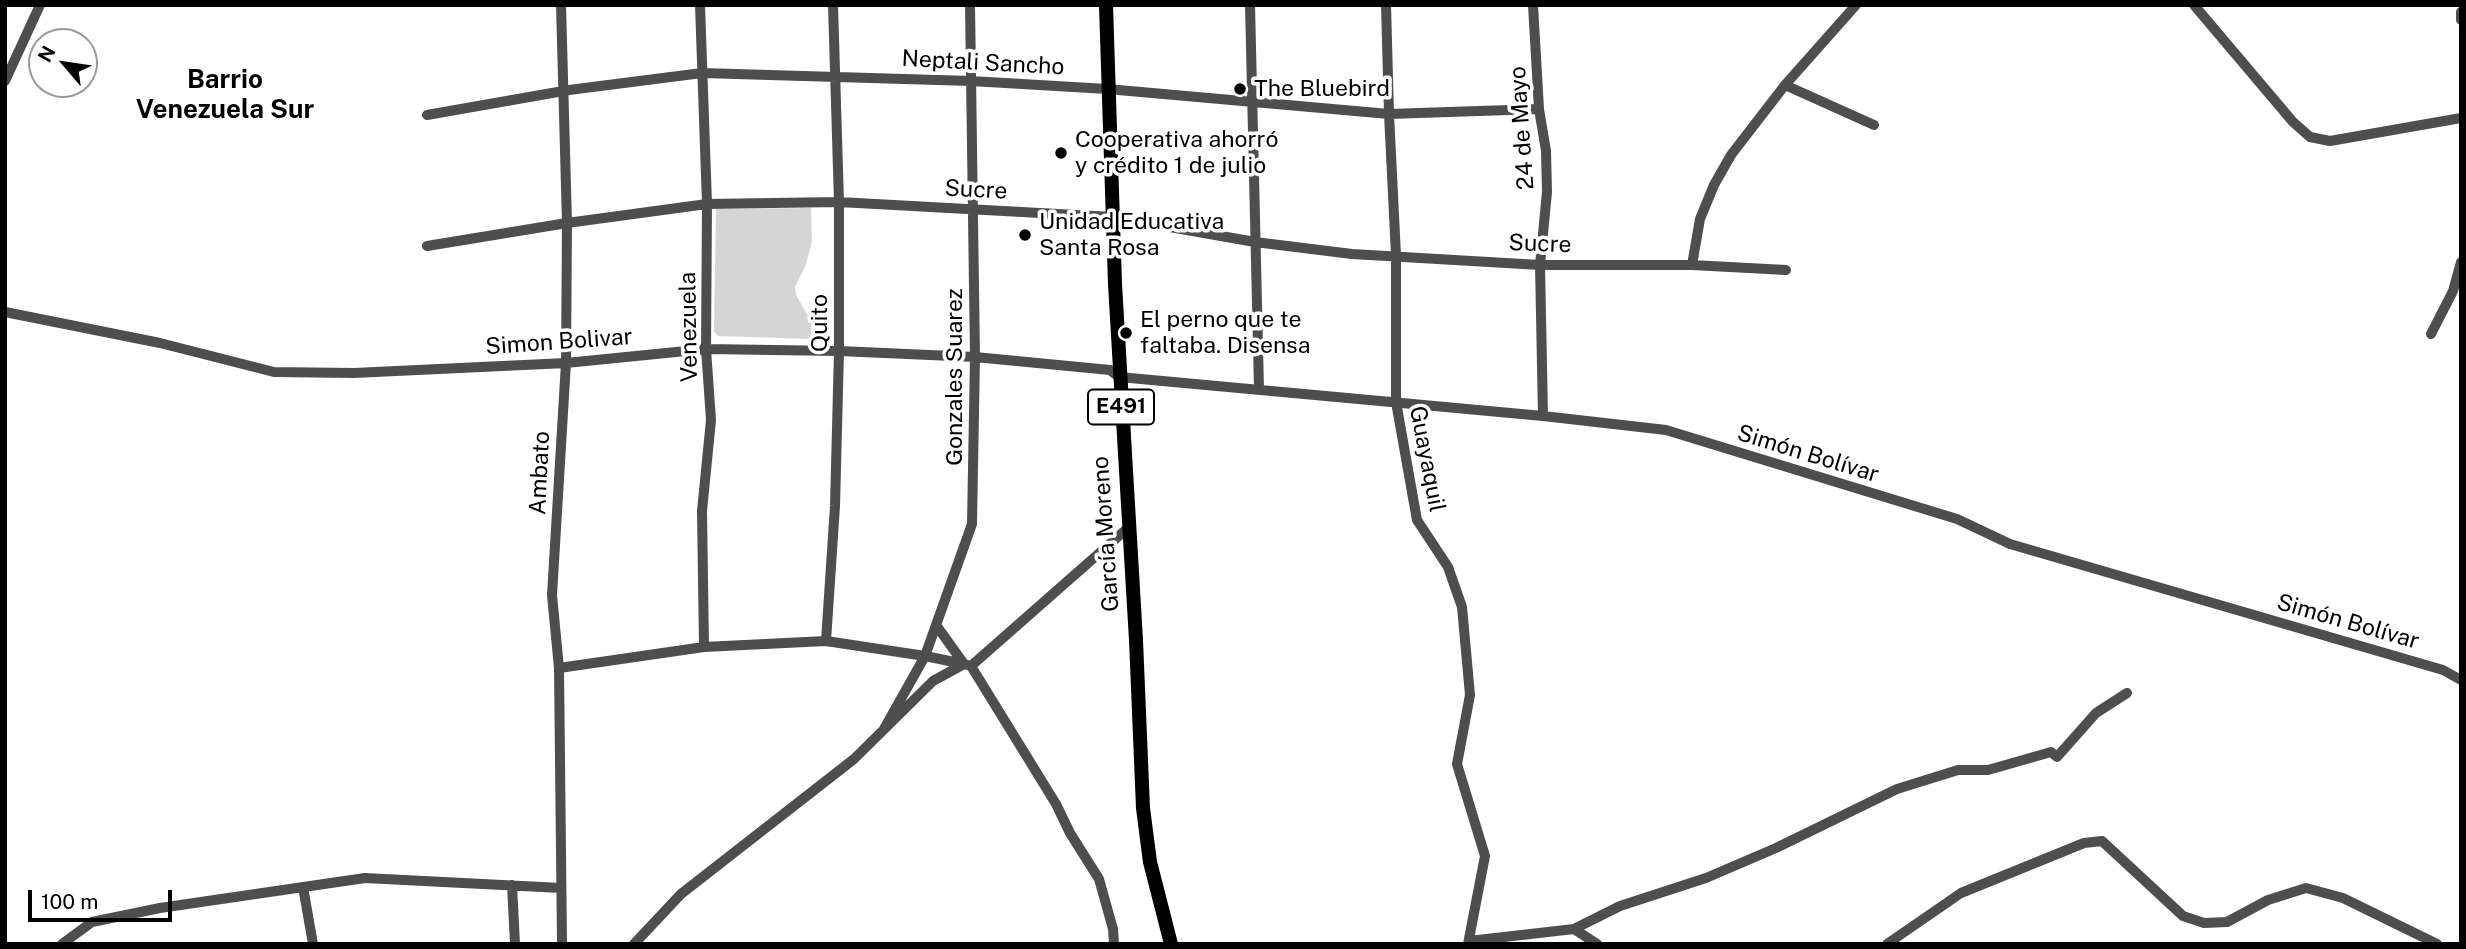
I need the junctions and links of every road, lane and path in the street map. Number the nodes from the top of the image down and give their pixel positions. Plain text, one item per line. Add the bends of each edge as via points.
1 (40, 5) edge
2 (561, 5) edge
3 (700, 5) edge
4 (833, 5) edge
5 (970, 5) edge
6 (1106, 5) edge
7 (1250, 5) edge
8 (1386, 5) edge
9 (1533, 5) edge
10 (1856, 5) edge
11 (2194, 5) edge
12 (2461, 12) edge
13 (2461, 20) edge
14 (702, 73) junction
15 (834, 75) junction
16 (5, 81) edge
17 (971, 81) junction
18 (1785, 85) junction
19 (1107, 89) junction
20 (564, 91) junction
21 (1252, 100) junction
22 (1539, 109) junction
23 (1389, 114) junction
24 (427, 115) dead end
25 (2461, 118) edge
26 (1874, 125) dead end
27 (839, 202) junction
28 (707, 205) junction
29 (974, 209) junction
30 (1113, 217) junction
31 (567, 223) junction
32 (1255, 243) junction
33 (427, 246) dead end
34 (1396, 255) junction
35 (2461, 262) edge
36 (1540, 265) junction
37 (1692, 265) junction
38 (1786, 270) dead end
39 (5, 312) edge
40 (2431, 334) dead end
41 (706, 349) junction
42 (839, 351) junction
43 (975, 358) junction
44 (566, 363) junction
45 (1119, 377) junction
46 (1259, 389) junction
47 (1396, 402) junction
48 (1543, 416) junction
49 (1129, 527) junction
50 (936, 625) junction
51 (826, 641) junction
52 (704, 647) junction
53 (925, 656) junction
54 (968, 665) junction
55 (559, 668) junction
56 (2461, 680) edge
57 (2127, 692) dead end
58 (884, 729) junction
59 (512, 885) junction
60 (303, 887) junction
61 (561, 888) junction
62 (1574, 929) junction
63 (1469, 942) edge
64 (62, 944) edge
65 (313, 944) edge
66 (515, 944) edge
67 (562, 944) edge
68 (634, 944) edge
69 (1114, 944) edge
70 (1171, 944) edge
71 (1597, 944) edge
72 (1887, 944) edge
73 (2437, 944) edge

1 - 16 street
2 - 20 street, Ambato
3 - 14 street, Venezuela
4 - 15 street, Quito
5 - 17 street, Gonzales Suarez
6 - 19 highway, García Moreno / E491
7 - 21 street
8 - 23 street, Guayaquil
9 - 22 street, 24 de Mayo
10 - 18 street
11 - 25 street via 2310,137 2330,141
12 - 13 street
14 - 15 street, Neptali Sancho
14 - 20 street, Neptali Sancho
14 - 28 street, Venezuela
15 - 17 street, Neptali Sancho
15 - 27 street, Quito
17 - 19 street, Neptali Sancho
17 - 29 street, Gonzales Suarez
18 - 26 street
18 - 37 street via 1714,185 1700,219
19 - 21 street, Neptali Sancho
19 - 30 highway, García Moreno / E491
20 - 24 street, Neptali Sancho
20 - 31 street, Ambato
21 - 23 street, Neptali Sancho
21 - 32 street
22 - 23 street, Neptali Sancho
22 - 36 street, 24 de Mayo via 1547,192
23 - 34 street, Guayaquil
27 - 28 street, Sucre
27 - 29 street, Sucre
27 - 42 street, Quito
28 - 31 street, Sucre
28 - 41 street, Venezuela
29 - 30 street, Sucre
29 - 43 street, Gonzales Suarez
30 - 32 street, Sucre
30 - 45 highway, García Moreno / E491
31 - 33 street, Sucre
31 - 44 street, Ambato
32 - 34 street, Sucre
32 - 46 street
34 - 36 street, Sucre
34 - 47 street, Guayaquil
35 - 40 street via 2454,290
36 - 37 street, Sucre
36 - 48 street, 24 de Mayo
37 - 38 street, Sucre
39 - 44 street, Simon Bolivar via 274,372
41 - 42 street, Simon Bolivar
41 - 44 street, Simon Bolivar
41 - 52 street, Venezuela via 711,420 702,511
42 - 43 street, Simon Bolivar
42 - 51 street, Quito
43 - 45 street, Simon Bolivar via 1110,370
43 - 50 street, Gonzales Suarez via 972,524
44 - 55 street, Ambato via 552,595
45 - 46 street, Simón Bolívar
45 - 49 highway, García Moreno / E491
46 - 47 street, Simón Bolívar
47 - 48 street, Simón Bolívar
47 - 63 street, Guayaquil via 1417,520 1448,567 1462,607 1470,695 1457,764 1485,856
48 - 56 street, Simón Bolívar via 1666,430 1957,520 2010,544 2444,670
49 - 54 street
49 - 70 highway, García Moreno / E491 via 1143,808 1150,862
50 - 53 street, Gonzales Suarez
50 - 54 street
51 - 52 street
51 - 53 street
52 - 55 street
53 - 54 street
53 - 58 street, Gonzales Suarez
54 - 58 street via 933,681
54 - 69 street via 1099,879
55 - 61 street, Ambato
57 - 62 street via 2096,713 2057,757 2051,752 1988,770 1958,770 1897,789 1776,848 1706,878 1620,906
58 - 68 street via 853,759 681,894
59 - 60 street via 365,878
59 - 61 street
59 - 66 street
60 - 64 street via 92,922
60 - 65 street
61 - 67 street, Ambato
62 - 63 street
62 - 71 street
72 - 73 street via 1961,893 2084,843 2102,841 2183,916 2204,923 2227,922 2268,900 2306,888 2343,898

